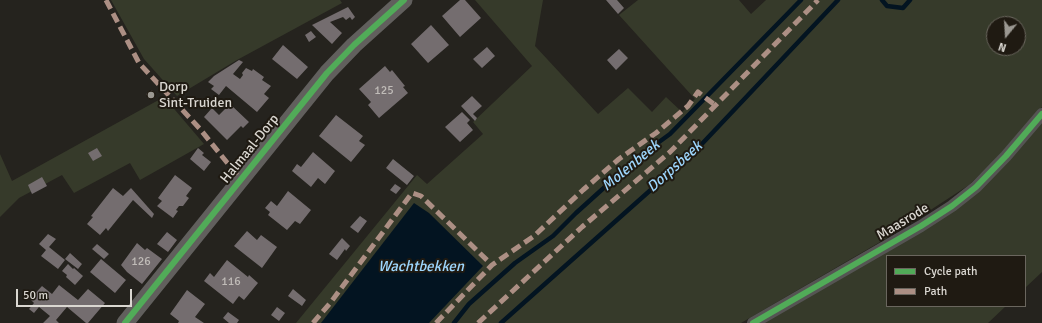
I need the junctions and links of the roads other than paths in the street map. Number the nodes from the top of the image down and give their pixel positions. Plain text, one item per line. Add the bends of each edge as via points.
1 (404, 0) edge
2 (1042, 114) edge
3 (125, 323) edge
4 (753, 323) edge

1 - 3 street, Halmaal-Dorp via 327,73
2 - 4 street, Maasrode via 976,187 952,206

